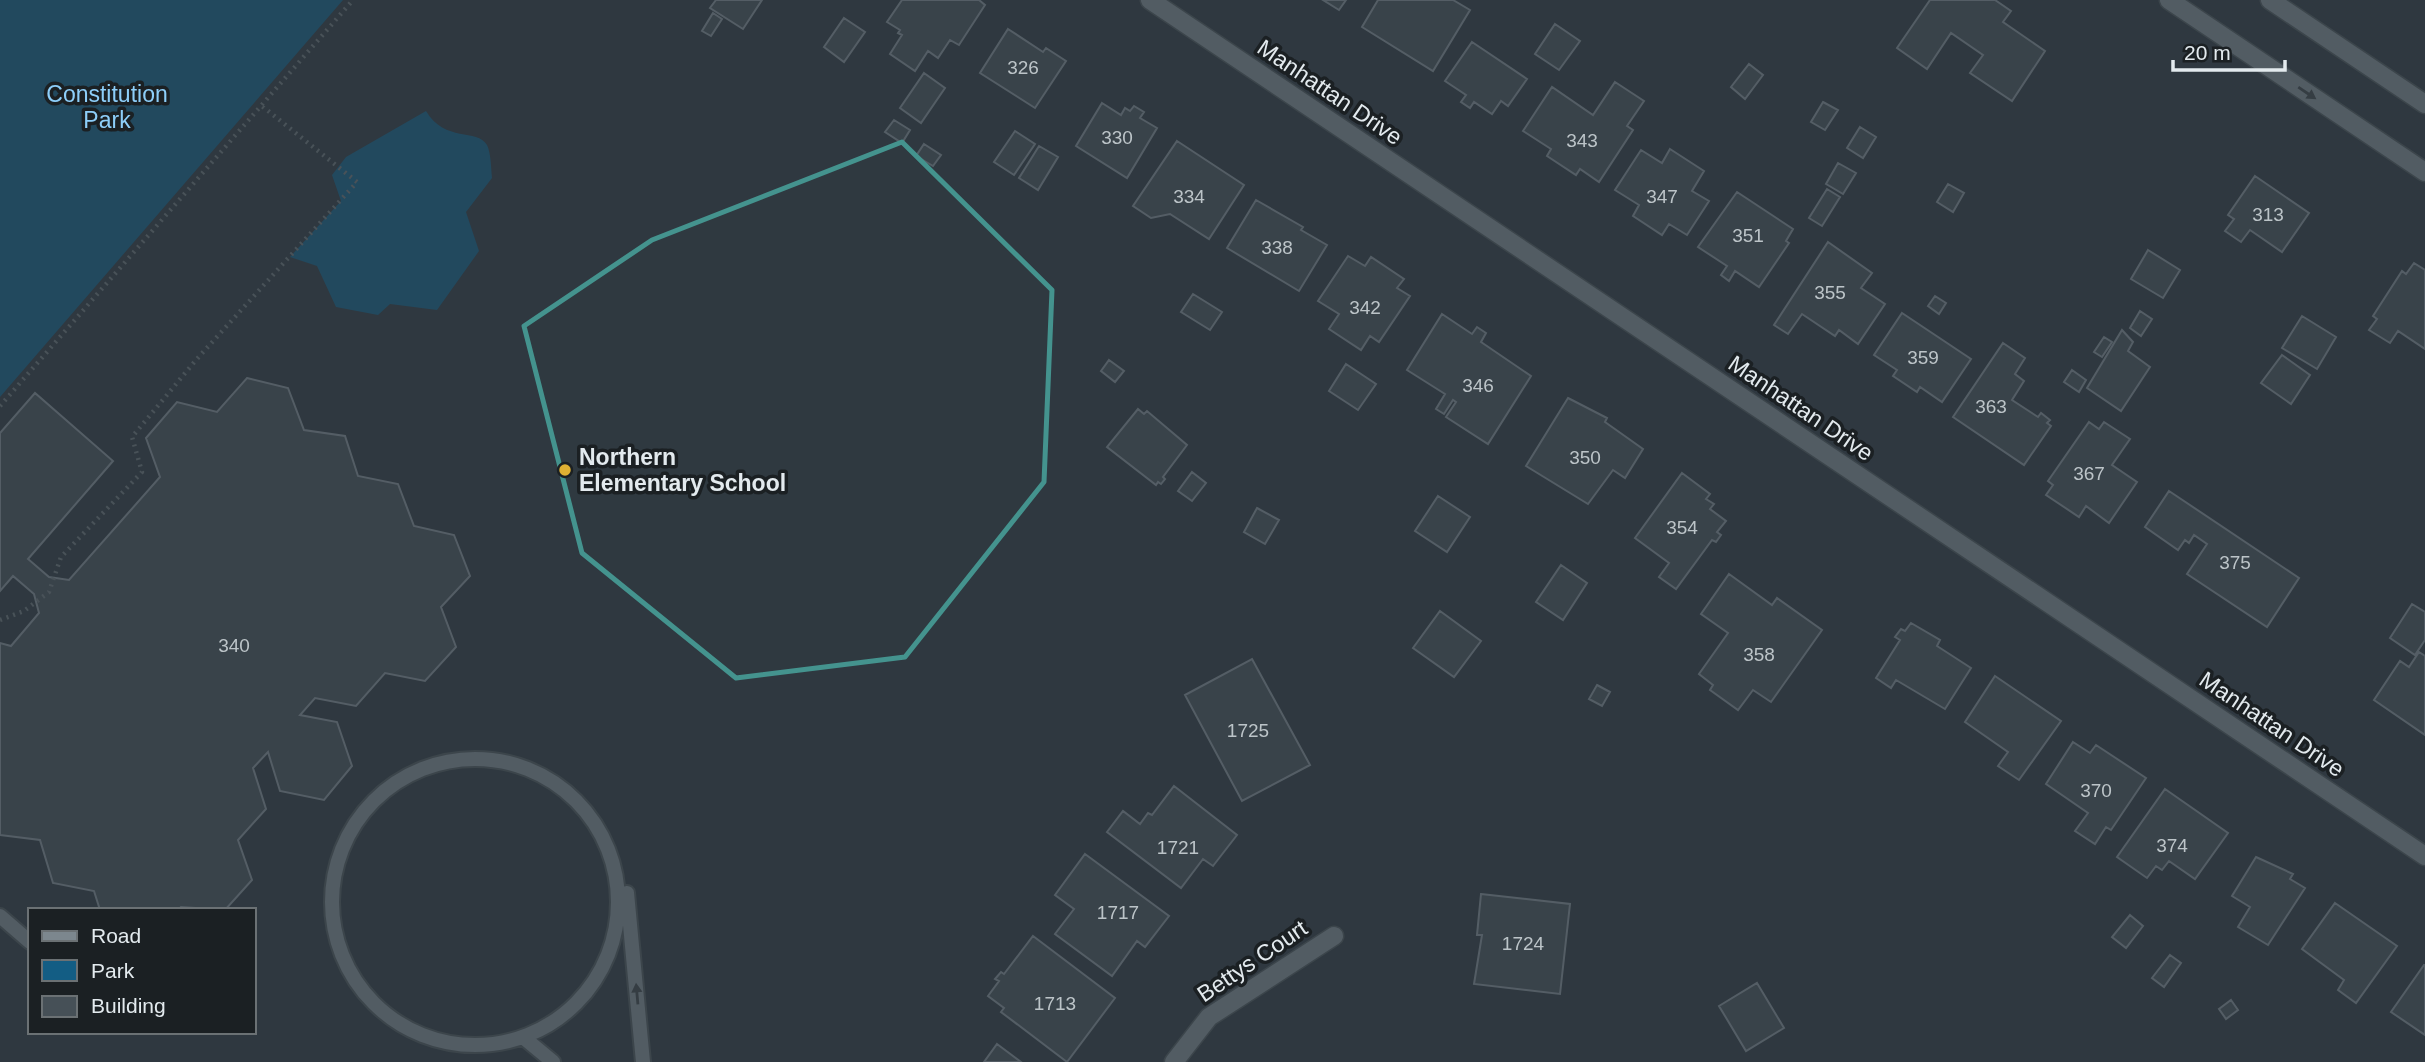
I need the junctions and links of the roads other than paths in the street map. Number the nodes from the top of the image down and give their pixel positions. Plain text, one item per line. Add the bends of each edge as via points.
1 (1150, 0) edge
2 (2169, 0) edge
3 (2270, 0) edge
4 (2425, 104) edge
5 (2425, 172) edge
6 (2425, 856) edge
7 (615, 866) junction
8 (0, 916) edge
9 (1334, 936) dead end
10 (28, 940) edge
11 (523, 1037) junction
12 (553, 1062) edge
13 (643, 1062) edge
14 (1174, 1062) edge

1 - 6 street, Manhattan Drive
2 -> 5 street
3 - 4 street
7 - 11 lane via 619,908 611,950 591,987 561,1017
7 - 11 lane via 595,822 561,786 517,764 468,758 420,769 379,795 348,833 332,880 334,929 351,975 383,1013 426,1037 475,1045
13 -> 7 lane via 627,892
8 - 10 lane
9 - 14 street, Bettys Court via 1209,1017
11 - 12 lane

